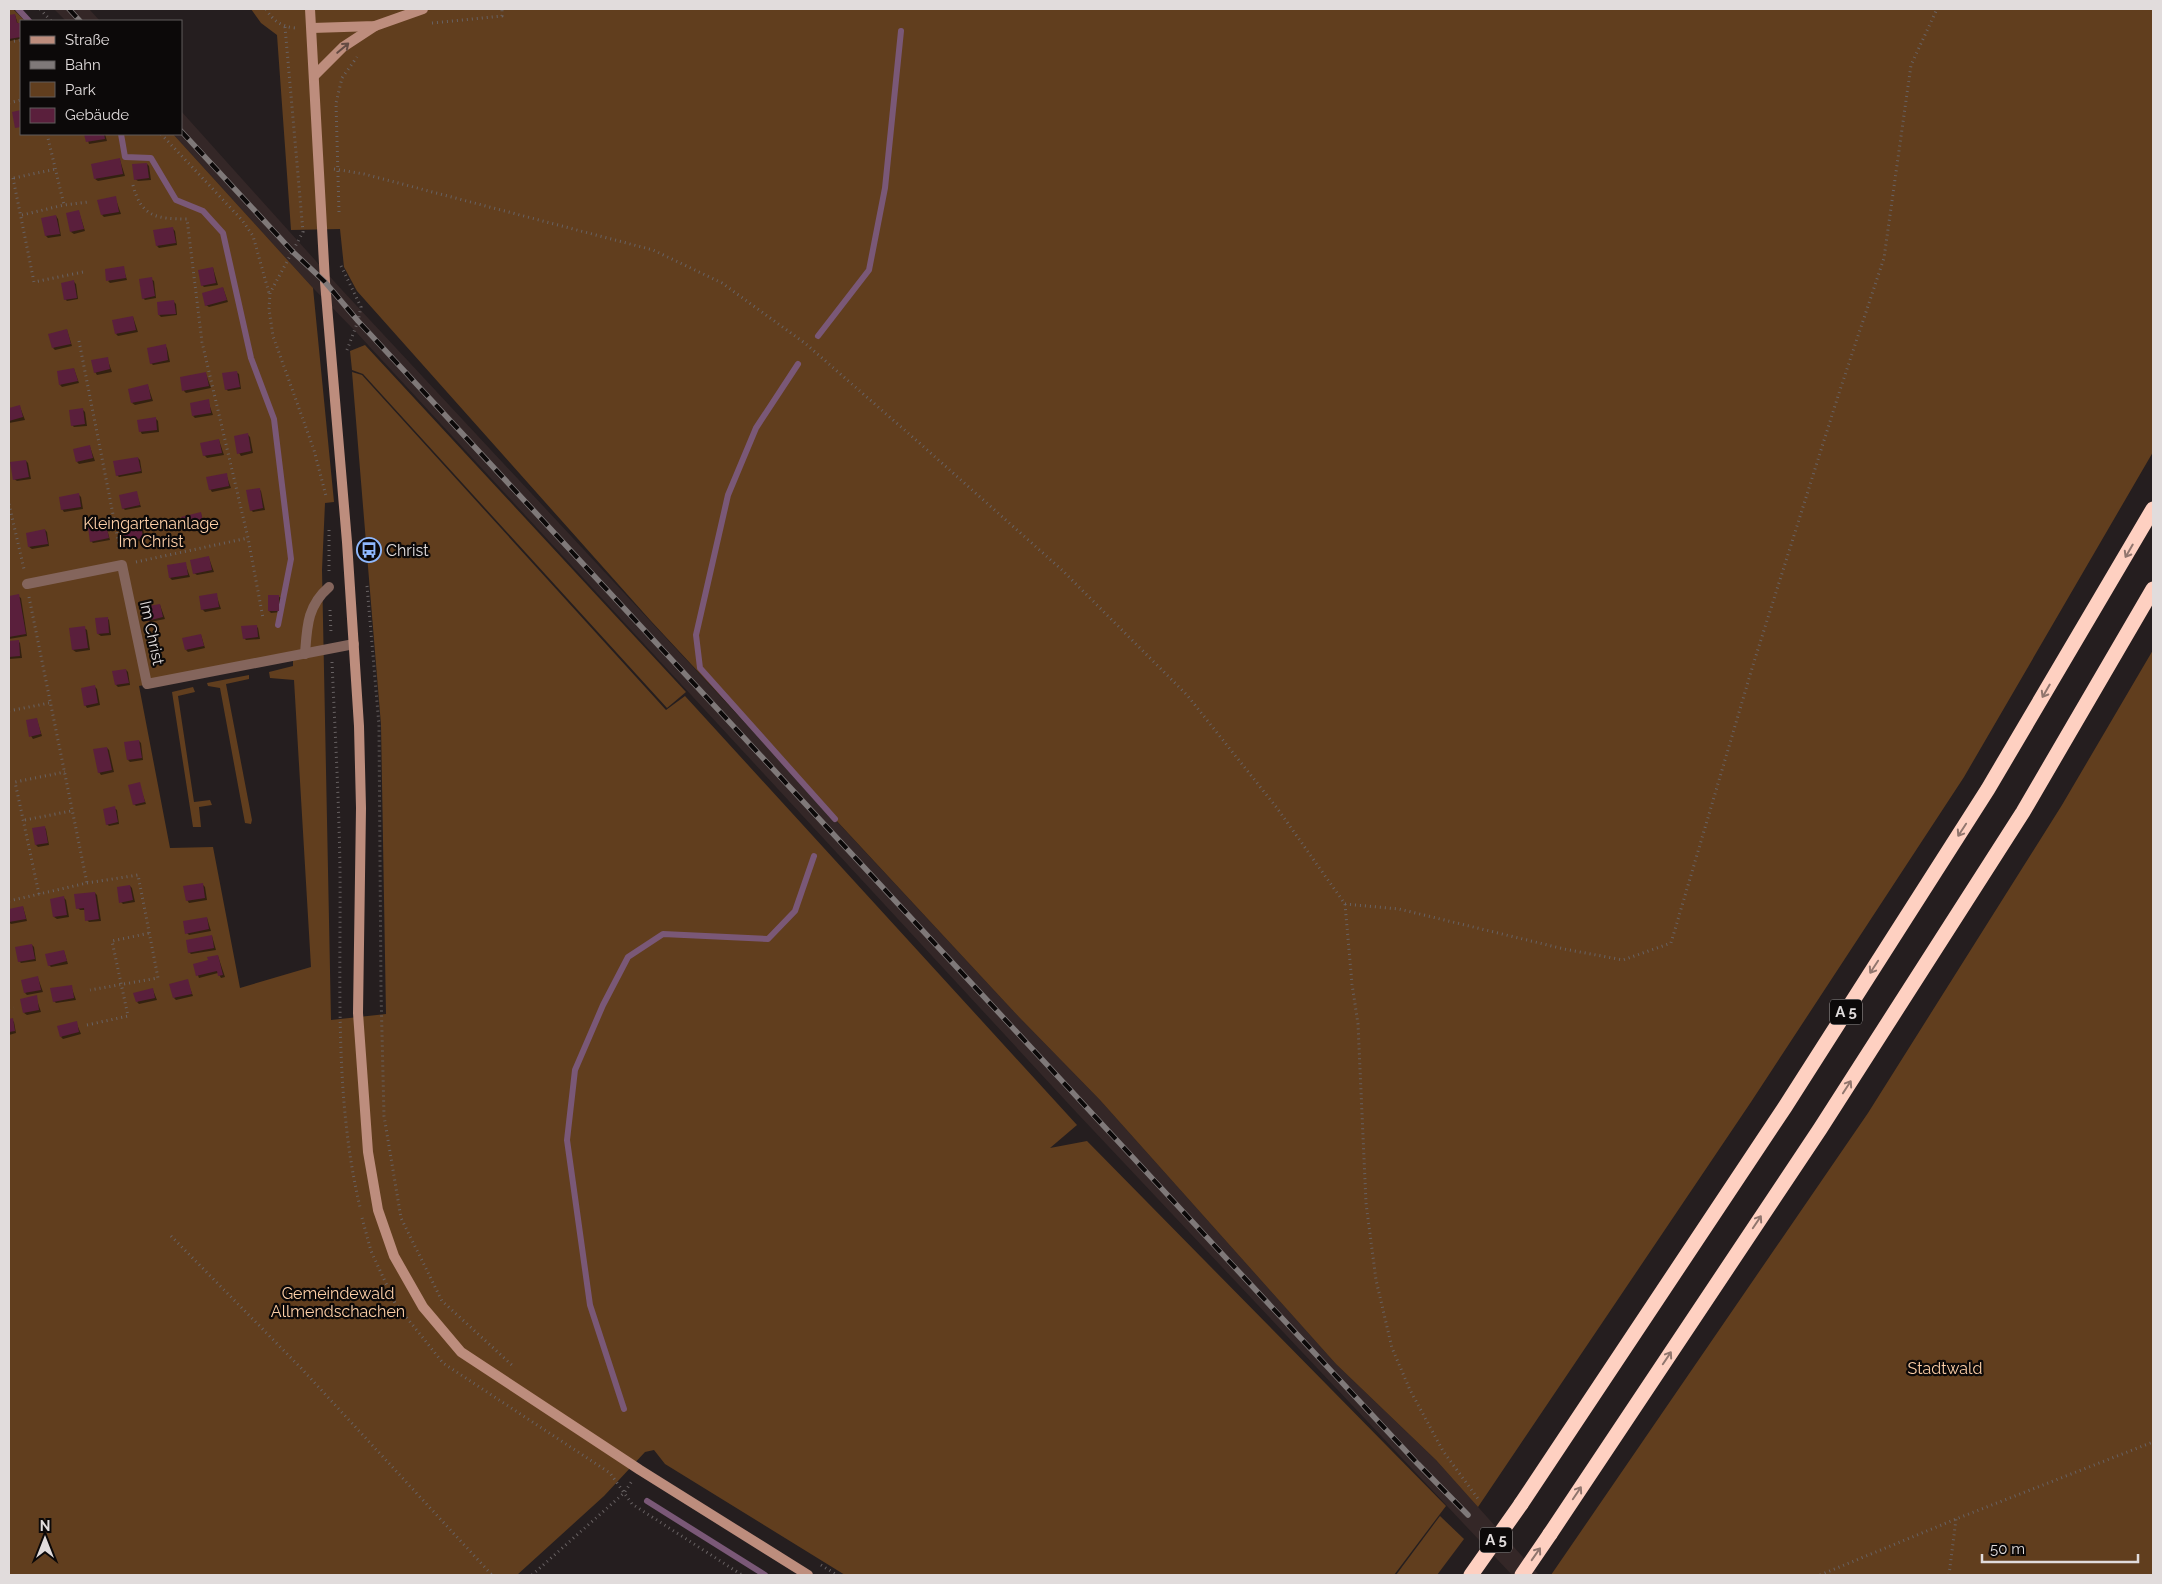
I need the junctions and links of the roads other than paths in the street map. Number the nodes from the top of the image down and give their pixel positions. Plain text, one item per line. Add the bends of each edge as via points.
1 (311, 9) edge
2 (423, 9) edge
3 (376, 26) junction
4 (312, 28) junction
5 (314, 76) junction
6 (2153, 509) edge
7 (27, 584) road end
8 (329, 588) dead end
9 (2153, 589) edge
10 (354, 644) junction
11 (305, 654) junction
12 (808, 1575) edge
13 (1471, 1575) edge
14 (1522, 1575) edge

1 - 4 main road
2 - 3 main road
3 - 4 main road
5 -> 3 main road via 343,46
4 - 5 main road
5 - 10 main road via 325,282
6 -> 13 highway, A 5, bridge via 1983,798 1785,1108
7 - 11 lane, Im Christ via 122,565 147,684
8 - 11 lane via 320,595 307,620
14 -> 9 highway, A 5, bridge via 1820,1129 2018,820
10 - 11 lane, Im Christ
10 - 12 main road via 361,808 358,1013 368,1152 378,1210 394,1256 423,1307 462,1352 640,1470

